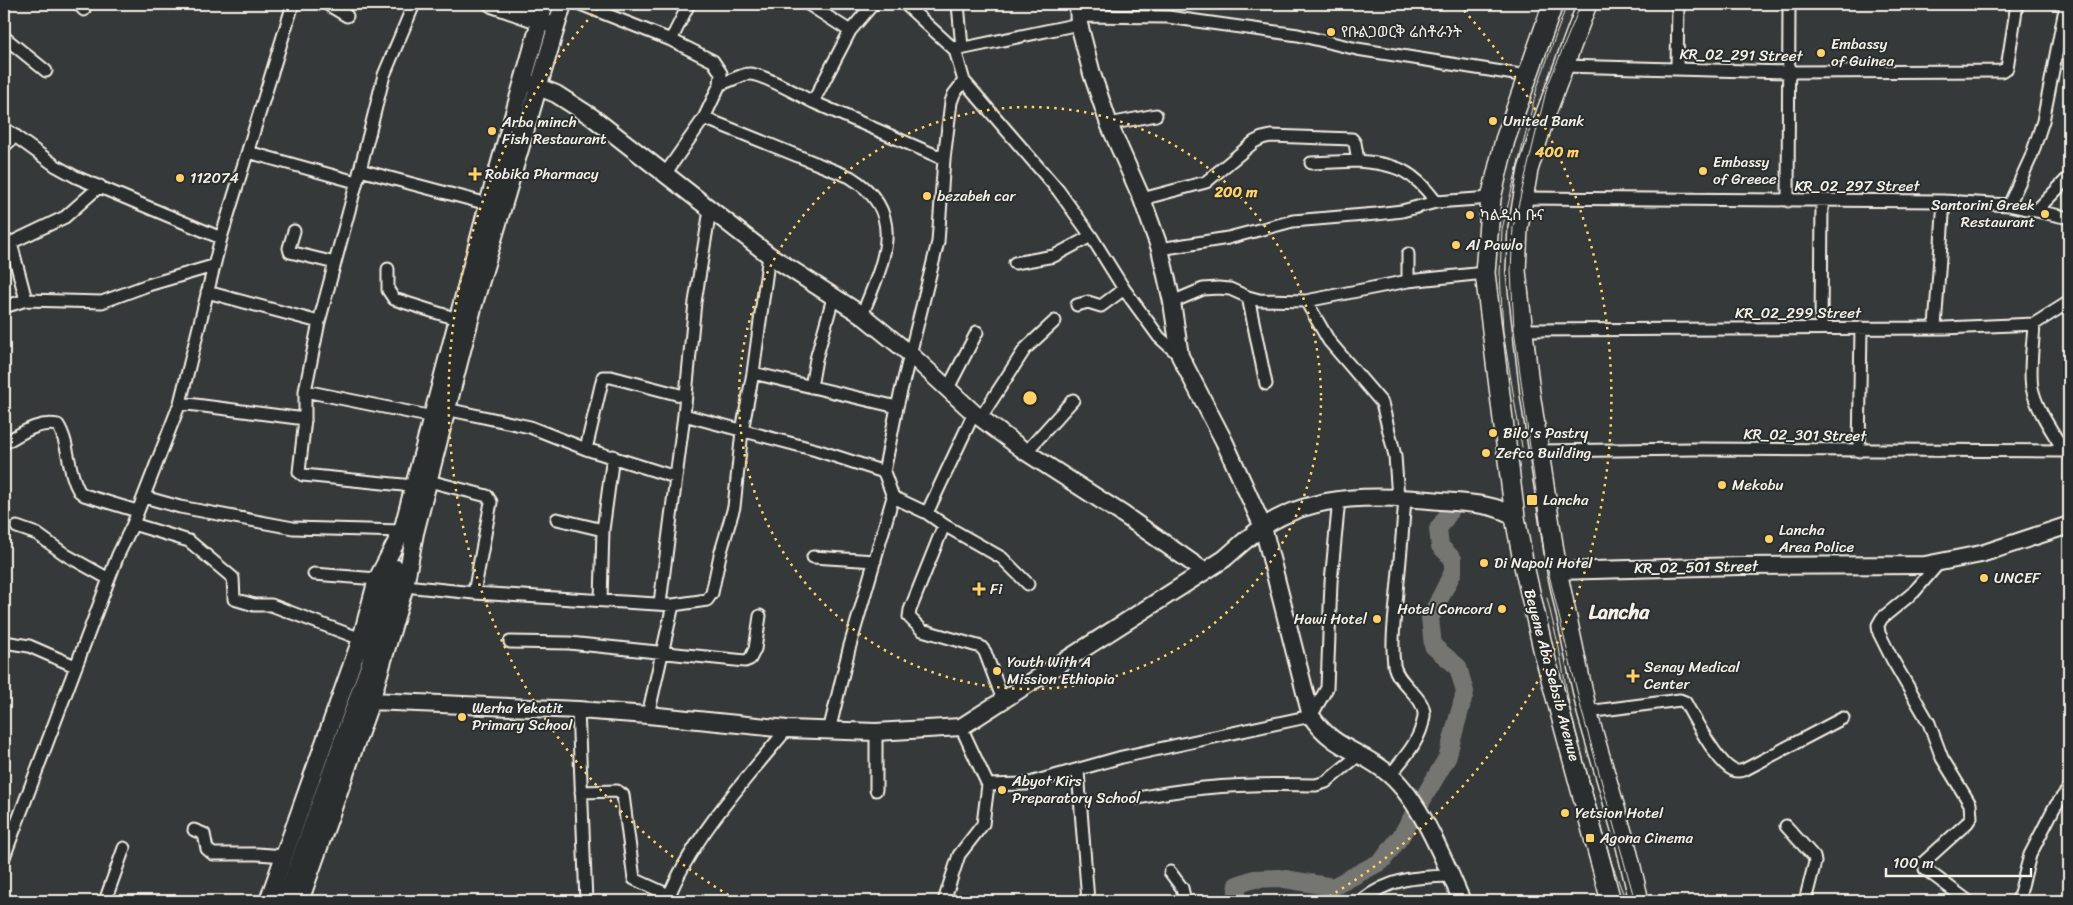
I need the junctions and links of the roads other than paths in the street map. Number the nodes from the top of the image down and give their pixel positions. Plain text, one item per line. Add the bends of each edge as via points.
1 (293, 4) edge
2 (327, 4) edge
3 (414, 4) edge
4 (492, 4) edge
5 (545, 4) edge
6 (563, 4) edge
7 (580, 4) edge
8 (689, 4) edge
9 (808, 4) edge
10 (873, 4) edge
11 (906, 4) edge
12 (958, 4) edge
13 (1553, 4) edge
14 (1587, 4) edge
15 (1678, 4) edge
16 (1789, 4) edge
17 (2017, 4) edge
18 (2066, 4) edge
19 (1079, 14) edge
20 (347, 16) dead end
21 (540, 21) junction
22 (555, 27) junction
23 (850, 32) junction
24 (4, 37) edge
25 (671, 40) junction
26 (959, 49) junction
27 (1563, 66) junction
28 (1677, 69) junction
29 (46, 72) dead end
30 (1788, 72) junction
31 (1527, 76) junction
32 (964, 82) junction
33 (530, 83) junction
34 (720, 84) junction
35 (813, 102) junction
36 (1156, 115) dead end
37 (704, 118) junction
38 (1109, 124) junction
39 (4, 128) edge
40 (16, 136) junction
41 (4, 146) edge
42 (248, 152) junction
43 (944, 160) junction
44 (1358, 161) junction
45 (1311, 163) dead end
46 (360, 170) junction
47 (665, 174) junction
48 (2069, 177) edge
49 (356, 182) junction
50 (100, 186) junction
51 (1491, 198) junction
52 (1522, 198) junction
53 (1142, 199) junction
54 (1788, 201) junction
55 (1944, 201) junction
56 (1436, 202) junction
57 (1822, 202) junction
58 (488, 204) junction
59 (2009, 205) junction
60 (710, 210) junction
61 (2036, 211) junction
62 (2069, 218) edge
63 (294, 231) dead end
64 (1091, 236) junction
65 (221, 238) junction
66 (8, 245) edge
67 (1160, 249) junction
68 (1408, 254) dead end
69 (769, 255) junction
70 (1015, 263) dead end
71 (335, 264) junction
72 (213, 266) junction
73 (388, 270) dead end
74 (1485, 273) junction
75 (1408, 281) junction
76 (1124, 289) junction
77 (207, 292) junction
78 (1248, 297) junction
79 (834, 298) junction
80 (26, 300) junction
81 (1306, 301) junction
82 (1172, 302) junction
83 (2069, 302) edge
84 (1077, 306) dead end
85 (4, 307) edge
86 (862, 315) junction
87 (457, 319) junction
88 (1055, 321) dead end
89 (319, 322) junction
90 (2034, 324) junction
91 (1821, 328) junction
92 (1861, 328) junction
93 (1935, 328) junction
94 (1521, 330) junction
95 (977, 332) dead end
96 (910, 354) junction
97 (1180, 356) junction
98 (753, 374) junction
99 (1266, 384) dead end
100 (811, 387) junction
101 (948, 388) junction
102 (305, 390) junction
103 (684, 396) junction
104 (1073, 400) dead end
105 (180, 403) junction
106 (897, 407) junction
107 (684, 414) junction
108 (440, 415) junction
109 (978, 415) junction
110 (304, 419) junction
111 (742, 431) junction
112 (4, 443) edge
113 (586, 449) junction
114 (1539, 451) junction
115 (1859, 451) junction
116 (1026, 452) junction
117 (2068, 452) edge
118 (613, 456) junction
119 (884, 472) junction
120 (675, 477) junction
121 (429, 481) junction
122 (413, 486) junction
123 (1512, 492) junction
124 (144, 496) junction
125 (893, 497) junction
126 (1402, 498) junction
127 (1339, 499) junction
128 (1462, 502) junction
129 (137, 511) junction
130 (927, 513) junction
131 (1515, 517) junction
132 (557, 519) dead end
133 (132, 524) junction
134 (944, 525) junction
135 (2069, 525) edge
136 (17, 527) dead end
137 (1263, 527) junction
138 (603, 530) junction
139 (409, 532) junction
140 (813, 558) dead end
141 (874, 561) junction
142 (1938, 564) junction
143 (1204, 571) junction
144 (1557, 571) junction
145 (314, 574) dead end
146 (109, 579) junction
147 (377, 579) junction
148 (1028, 584) dead end
149 (406, 586) junction
150 (474, 593) junction
151 (602, 600) junction
152 (660, 604) junction
153 (673, 605) junction
154 (760, 616) dead end
155 (361, 639) junction
156 (4, 642) edge
157 (510, 642) dead end
158 (662, 652) junction
159 (75, 666) junction
160 (1003, 700) junction
161 (371, 701) junction
162 (578, 710) junction
163 (1588, 712) junction
164 (648, 715) junction
165 (1311, 716) junction
166 (1843, 718) dead end
167 (961, 727) junction
168 (787, 729) junction
169 (829, 731) junction
170 (876, 732) junction
171 (1359, 755) junction
172 (1078, 770) junction
173 (1390, 775) junction
174 (988, 785) junction
175 (2069, 788) edge
176 (876, 790) dead end
177 (581, 792) junction
178 (1139, 798) dead end
179 (1786, 826) dead end
180 (194, 830) dead end
181 (124, 848) dead end
182 (285, 856) junction
183 (4, 857) edge
184 (1170, 872) dead end
185 (1632, 874) junction
186 (1451, 876) junction
187 (1606, 881) junction
188 (668, 898) edge
189 (105, 901) edge
190 (268, 901) edge
191 (286, 901) edge
192 (300, 901) edge
193 (586, 901) edge
194 (944, 901) edge
195 (1088, 901) edge
196 (1185, 901) edge
197 (1360, 901) edge
198 (1462, 901) edge
199 (1611, 901) edge
200 (1639, 901) edge
201 (1805, 901) edge
202 (1968, 901) edge
203 (2018, 901) edge

1 - 42 street
2 - 20 street
3 - 46 street via 384,74
4 - 21 street
5 - 21 street
6 - 22 street
7 - 25 street
8 - 25 street
9 - 23 street
10 - 23 street
11 - 26 street
12 - 26 street
13 - 31 main road, Beyene Aba Sebsib Avenue
14 - 27 main road, Beyene Aba Sebsib Avenue
15 - 28 street
16 - 30 street
17 - 30 street, KR_02_291 Street via 2007,68 2001,70
18 - 59 street via 2043,121
19 - 26 street
19 - 31 street via 1168,17
19 - 38 street via 1087,56
21 - 22 street
21 - 33 street
22 - 33 street
23 - 35 street
24 - 29 street
25 - 34 street via 713,61 721,73
26 - 32 street
27 - 28 street, KR_02_291 Street
27 - 52 main road, Beyene Aba Sebsib Avenue via 1535,143
28 - 30 street, KR_02_291 Street
30 - 54 street
31 - 51 main road, Beyene Aba Sebsib Avenue
32 - 43 street via 951,102
32 - 64 street via 1058,190
33 - 47 street via 575,105
33 - 58 street
33 - 108 street via 499,214
34 - 35 street via 745,74 756,74
34 - 37 street
35 - 43 street
36 - 38 street
37 - 47 street
37 - 86 street via 850,177 878,201 887,229 883,256
38 - 53 street
39 - 40 street
40 - 41 street
40 - 50 street via 56,166
42 - 49 street
42 - 65 street
43 - 96 street via 938,242
44 - 45 street
44 - 53 street via 1355,143 1347,138 1262,138 1206,182
44 - 56 street via 1382,163 1407,172
46 - 49 street
46 - 58 street
47 - 60 street
48 - 61 street
49 - 71 street
50 - 65 street
50 - 66 street via 65,217
51 - 56 street
51 - 74 main road, Beyene Aba Sebsib Avenue
52 - 54 street, KR_02_297 Street
52 - 94 main road, Beyene Aba Sebsib Avenue via 1516,249
53 - 67 street
54 - 57 street, KR_02_297 Street
55 - 57 street, KR_02_297 Street
55 - 59 street, KR_02_297 Street
55 - 93 street
56 - 67 street via 1402,211 1293,221 1228,238
57 - 91 street
58 - 87 street
59 - 61 street, KR_02_297 Street
60 - 69 street
60 - 103 street via 700,263
61 - 62 street, KR_02_297 Street
63 - 71 street via 290,252
64 - 70 street via 1058,254
64 - 76 street
65 - 72 street
66 - 80 street
67 - 82 street
68 - 75 street
69 - 79 street
69 - 98 street
71 - 89 street
72 - 77 street
72 - 80 street via 102,302
73 - 87 street via 388,290 394,299
74 - 75 street
74 - 123 main road, Beyene Aba Sebsib Avenue
75 - 81 street
76 - 84 street via 1101,306 1088,302
76 - 97 street via 1159,338
77 - 89 street
77 - 105 street
78 - 81 street via 1272,302
78 - 82 street via 1218,288 1203,289
78 - 99 street
79 - 86 street
79 - 100 street
80 - 85 street
81 - 126 street via 1329,341 1382,403
82 - 97 street
83 - 90 street, KR_02_299 Street
86 - 96 street
87 - 108 street
88 - 109 street via 1025,349
89 - 102 street
90 - 93 street, KR_02_299 Street
90 - 117 street via 2033,390 2044,417
91 - 92 street, KR_02_299 Street
91 - 94 street, KR_02_299 Street
92 - 93 street, KR_02_299 Street
92 - 115 street
94 - 114 main road, Beyene Aba Sebsib Avenue
95 - 101 street
96 - 101 street
96 - 106 street
97 - 137 street
98 - 100 street
98 - 111 street
100 - 106 street
101 - 109 street
102 - 108 street
102 - 110 street
103 - 107 street
103 - 113 street via 603,377
104 - 116 street
105 - 110 street
105 - 124 street
106 - 119 street
107 - 111 street
107 - 120 street
108 - 113 street via 530,427
108 - 121 street
108 - 122 street
109 - 116 street
109 - 130 street
110 - 122 street via 299,463 299,472 303,475
111 - 119 street
111 - 153 street via 734,508 712,593 699,603
112 - 129 street via 35,426 58,425 79,491
113 - 118 street
114 - 115 street, KR_02_301 Street
114 - 144 main road, Beyene Aba Sebsib Avenue
115 - 117 street, KR_02_301 Street
116 - 143 street
118 - 120 street
118 - 138 street
119 - 125 street
120 - 152 street
121 - 139 street
121 - 150 street via 487,496 491,502
122 - 139 street
123 - 128 street via 1487,500
123 - 131 main road, Beyene Aba Sebsib Avenue
124 - 129 street
124 - 139 street via 180,507 293,528
125 - 130 street
125 - 141 street
126 - 127 street
126 - 128 street
126 - 173 street via 1392,638 1394,667 1420,702 1424,714 1414,744
127 - 137 street via 1291,513
127 - 165 street via 1326,688
128 - 131 street via 1497,508
129 - 133 street
130 - 134 street
131 - 187 main road, Beyene Aba Sebsib Avenue via 1544,653
132 - 138 street
133 - 146 street
133 - 155 street via 189,541 233,578 234,599 254,605 270,605
134 - 148 street via 1002,558
134 - 160 street via 909,617 922,630 981,647
135 - 142 street, KR_02_501 Street via 1981,554
136 - 146 street via 37,534
137 - 143 street
137 - 165 street
138 - 151 street
139 - 147 street via 384,562
139 - 149 street
139 - 191 street via 369,666
140 - 141 street
141 - 169 street
142 - 144 street, KR_02_501 Street
142 - 202 street via 1914,592 1878,625 1892,659 1929,723 1942,758 1970,804 1967,823 1926,861 1925,869
143 - 160 street
144 - 163 main road, Beyene Aba Sebsib Avenue
145 - 147 street
146 - 159 street
147 - 155 street
149 - 150 street
149 - 161 street
150 - 151 street
151 - 152 street
152 - 153 street
153 - 158 street
154 - 158 street via 755,649 750,659 745,661
155 - 182 street
156 - 159 street via 29,646
157 - 158 street via 569,643
158 - 164 street
159 - 183 street
160 - 167 street
161 - 162 street
161 - 192 street
162 - 164 street
162 - 177 street
163 - 166 street via 1680,700 1712,747 1737,772
163 - 185 main road, Beyene Aba Sebsib Avenue
164 - 168 street
165 - 171 street via 1337,744
165 - 172 street via 1122,757
167 - 170 street
167 - 174 street
168 - 169 street
168 - 188 street via 689,858
169 - 170 street
170 - 176 street
171 - 173 street
171 - 178 street via 1326,782 1316,785 1196,787
172 - 174 street via 1026,784
172 - 195 street
173 - 186 street via 1404,790 1442,852
174 - 194 street via 983,824 959,855
175 - 203 street via 2054,808 2030,855
177 - 188 street via 617,791 623,794 634,879
177 - 193 street
179 - 201 street via 1814,857
180 - 182 street via 204,834 207,849 213,854
181 - 189 street
182 - 190 street
184 - 196 street via 1182,888
185 - 187 main road
185 - 200 main road, Beyene Aba Sebsib Avenue
186 - 197 street via 1412,877 1390,883
186 - 198 street
187 - 199 main road, Beyene Aba Sebsib Avenue

